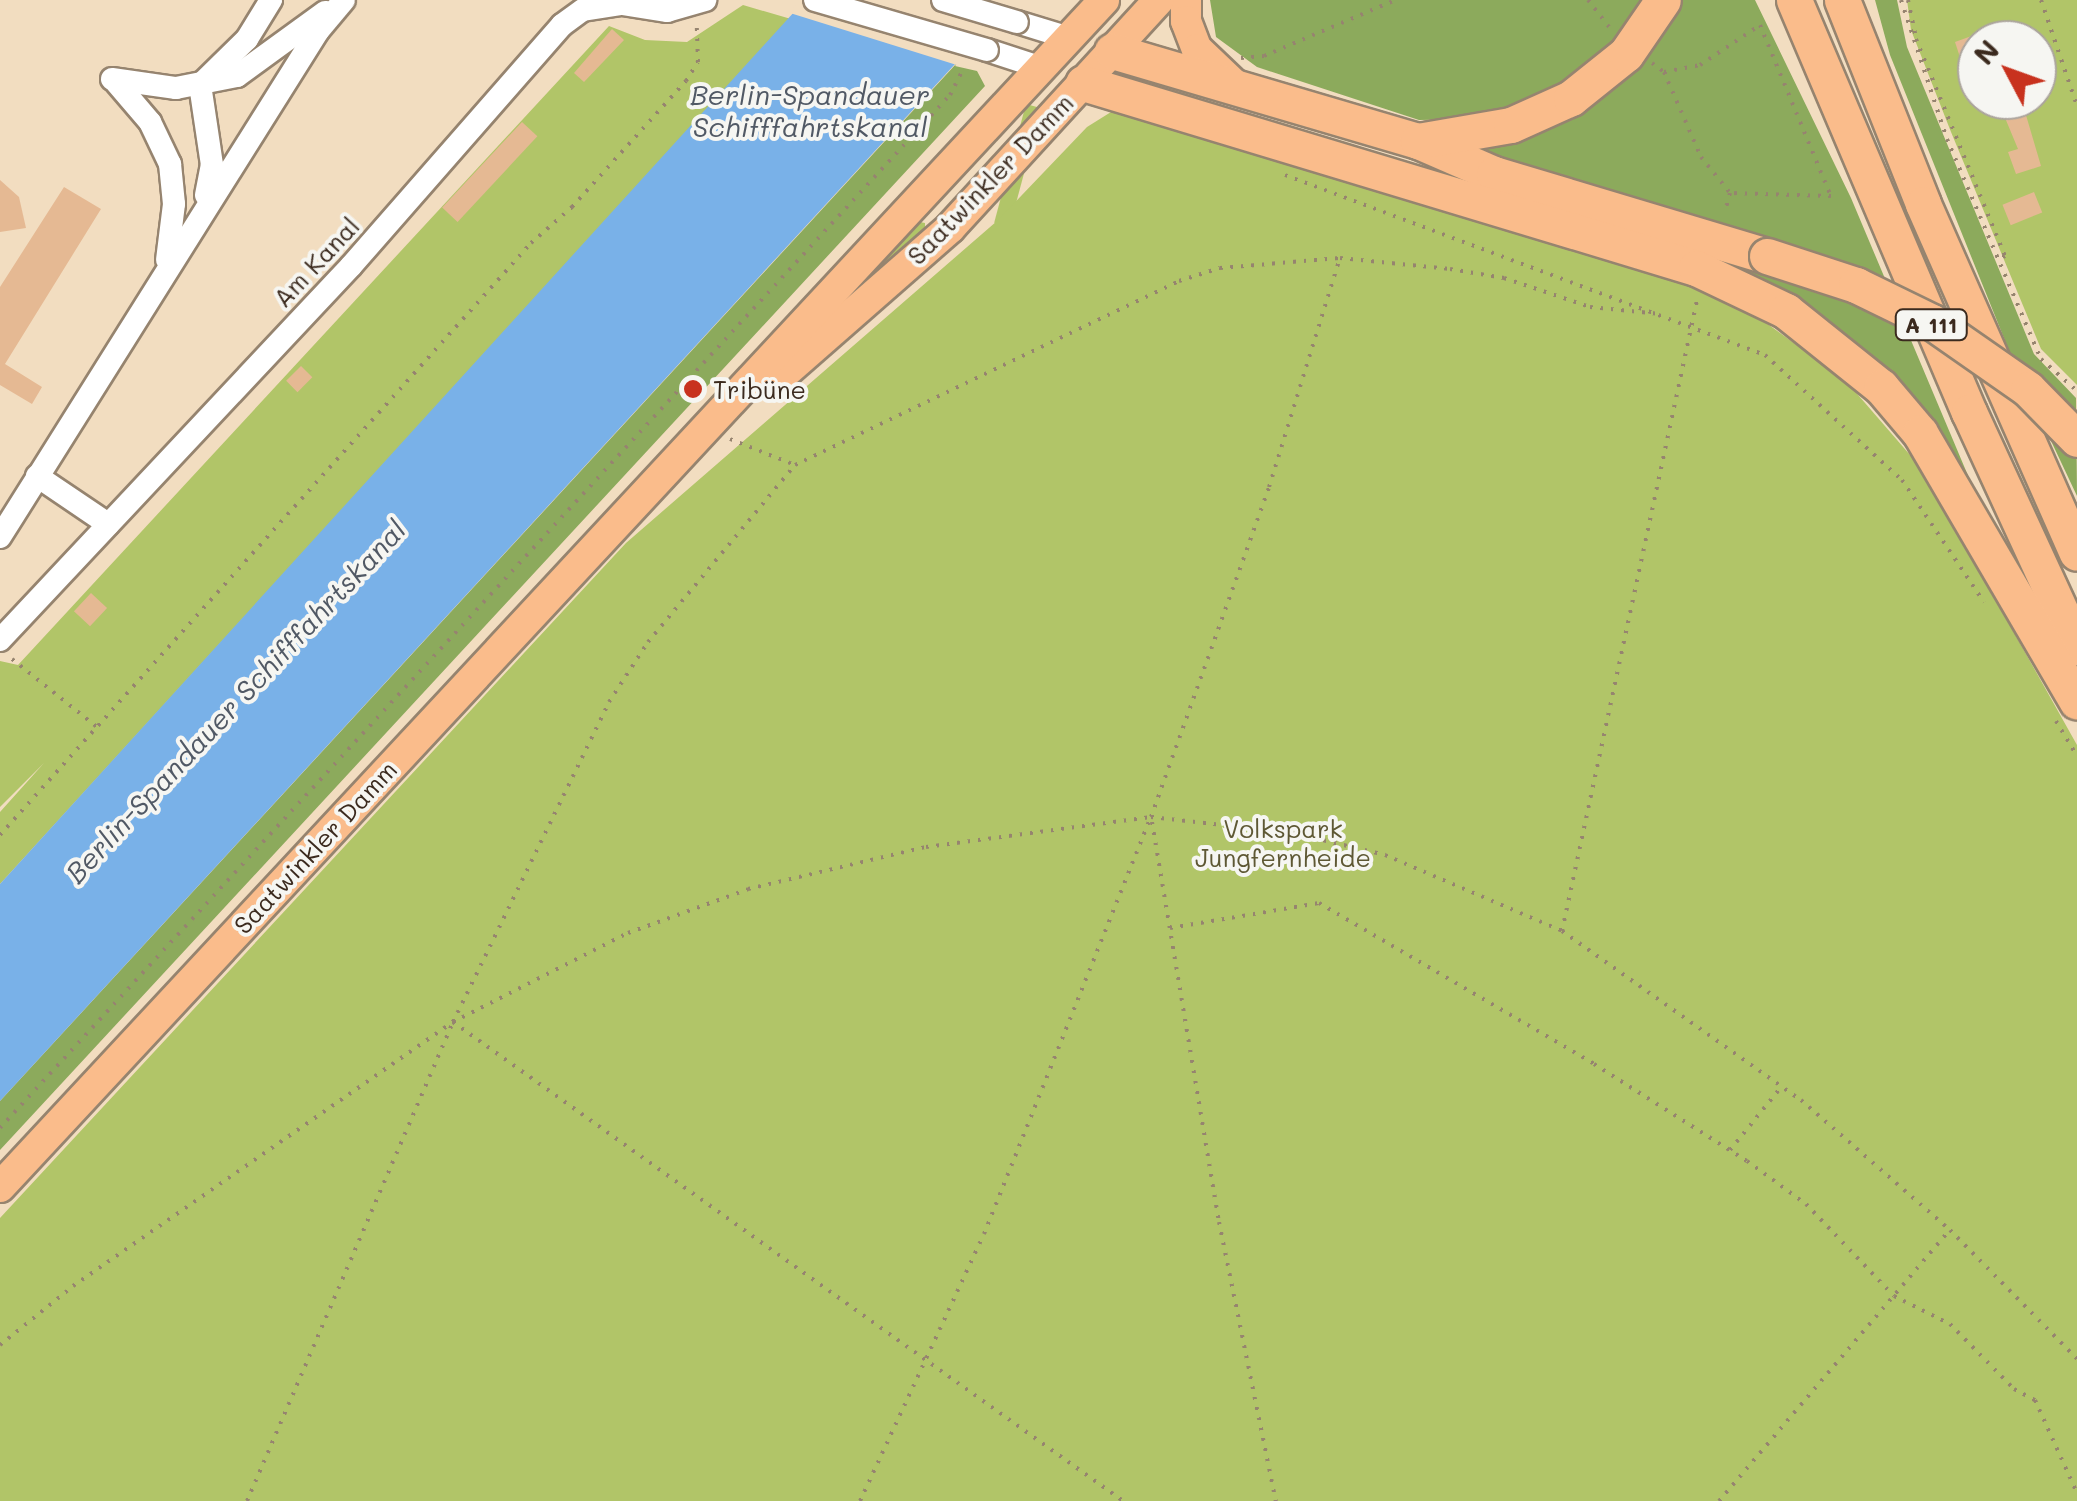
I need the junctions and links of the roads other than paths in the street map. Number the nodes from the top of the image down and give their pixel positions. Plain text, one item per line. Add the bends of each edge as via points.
1 (272, 0) edge
2 (343, 0) edge
3 (815, 0) edge
4 (943, 0) edge
5 (1104, 0) edge
6 (1159, 0) edge
7 (1186, 0) edge
8 (1663, 0) edge
9 (1794, 0) edge
10 (1842, 0) edge
11 (702, 2) edge
12 (1069, 38) junction
13 (1112, 51) junction
14 (1042, 68) junction
15 (1083, 82) junction
16 (200, 85) junction
17 (1242, 92) junction
18 (1418, 141) junction
19 (922, 202) junction
20 (193, 226) junction
21 (950, 228) junction
22 (154, 292) junction
23 (2077, 439) edge
24 (38, 476) junction
25 (630, 508) junction
26 (108, 524) junction
27 (0, 537) edge
28 (2077, 553) edge
29 (0, 640) edge
30 (2077, 647) edge
31 (2063, 705) edge
32 (0, 1187) edge

1 - 16 street via 247,39
2 - 16 street via 237,76
2 - 20 street
3 - 14 street, bridge
4 - 12 street, bridge
5 - 12 main road, Saatwinkler Damm
6 - 13 main road, Saatwinkler Damm
7 - 17 main road via 1197,48
8 - 18 highway via 1626,54 1572,98 1511,124
9 - 30 highway, A 111 via 1968,412
10 - 28 highway, A 111 via 1923,204
11 - 26 street, Am Kanal via 667,11 583,10 562,25 351,266
12 - 13 main road
12 - 14 main road, Saatwinkler Damm
13 - 15 main road, Saatwinkler Damm
13 - 17 highway
14 - 15 main road
14 - 19 main road, Saatwinkler Damm
15 - 21 main road, Saatwinkler Damm
15 - 31 highway via 1696,268 1786,311 1881,387 1920,433
16 - 20 street via 212,165
16 - 22 street via 149,87 112,79 150,122 170,164 170,253
17 - 18 highway
18 - 23 highway, bridge via 1494,174 1856,285 1932,322 2028,389
19 - 21 main road
19 - 25 main road, Saatwinkler Damm
20 - 22 street
21 - 25 main road, Saatwinkler Damm
22 - 24 street
24 - 26 street
24 - 27 street
25 - 32 main road, Saatwinkler Damm
26 - 29 street, Am Kanal

